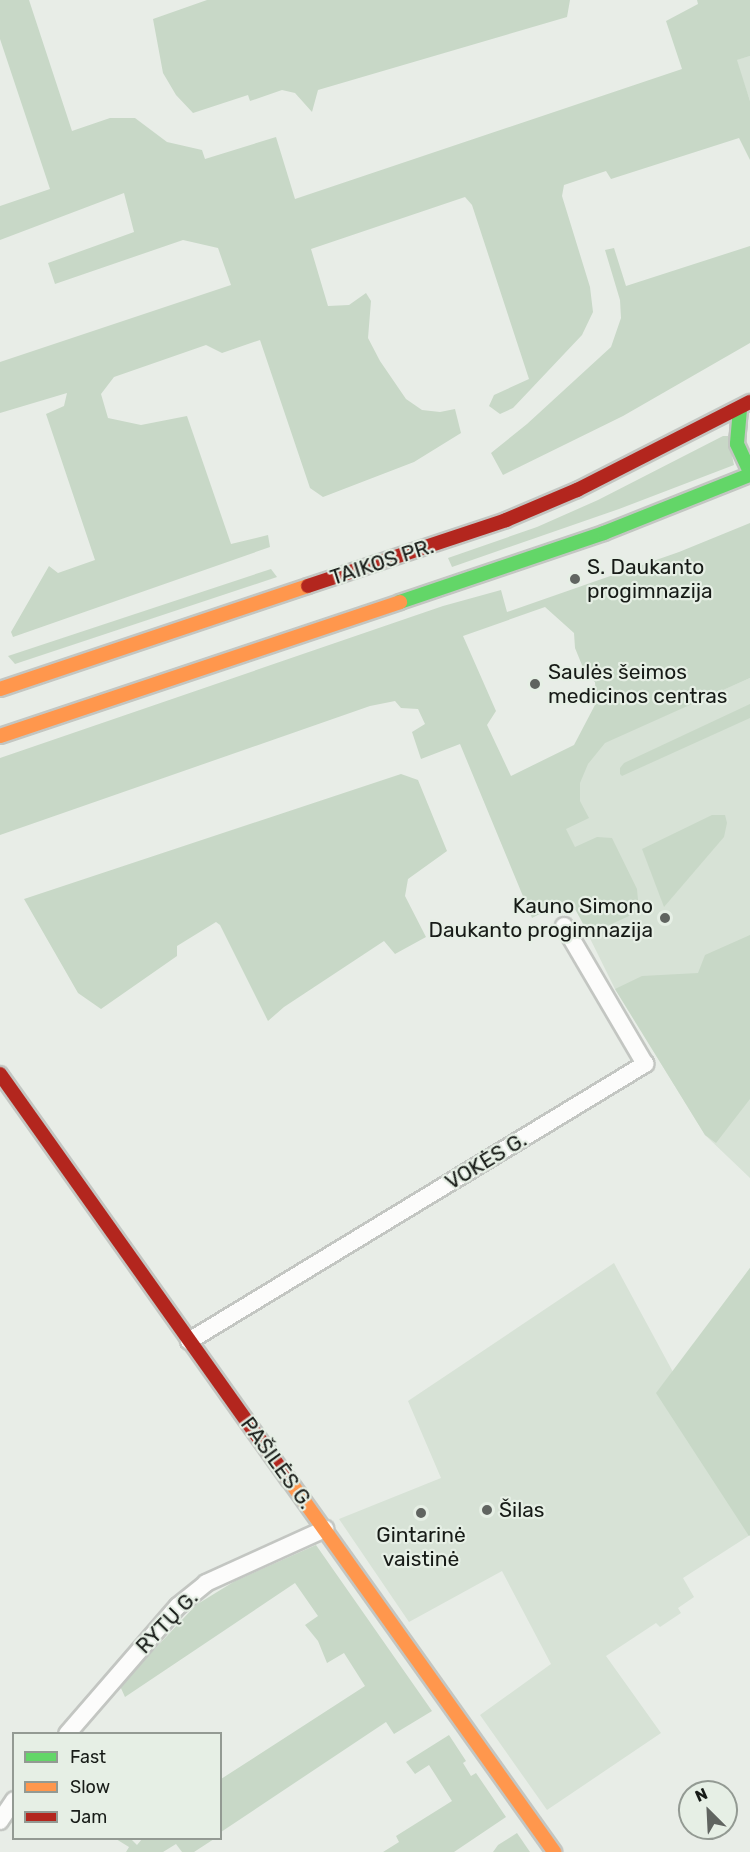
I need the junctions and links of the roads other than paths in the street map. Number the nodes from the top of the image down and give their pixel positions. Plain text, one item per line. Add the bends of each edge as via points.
1 (745, 406) edge
2 (750, 474) edge
3 (0, 689) edge
4 (0, 736) edge
5 (564, 926) dead end
6 (0, 1074) edge
7 (189, 1341) junction
8 (325, 1530) junction
9 (70, 1732) edge
10 (12, 1803) edge
11 (0, 1821) edge
12 (554, 1852) edge

1 - 2 main road via 737,444
1 - 3 main road, TAIKOS PR. via 577,490 506,520
2 - 4 main road, TAIKOS PR. via 593,537
5 - 7 street, VOKĖS G. via 645,1064
6 - 7 main road, PAŠILĖS G.
7 - 8 main road, PAŠILĖS G.
8 - 9 street, RYTŲ G. via 206,1584 178,1606
8 - 12 main road, PAŠILĖS G.
10 - 11 street

